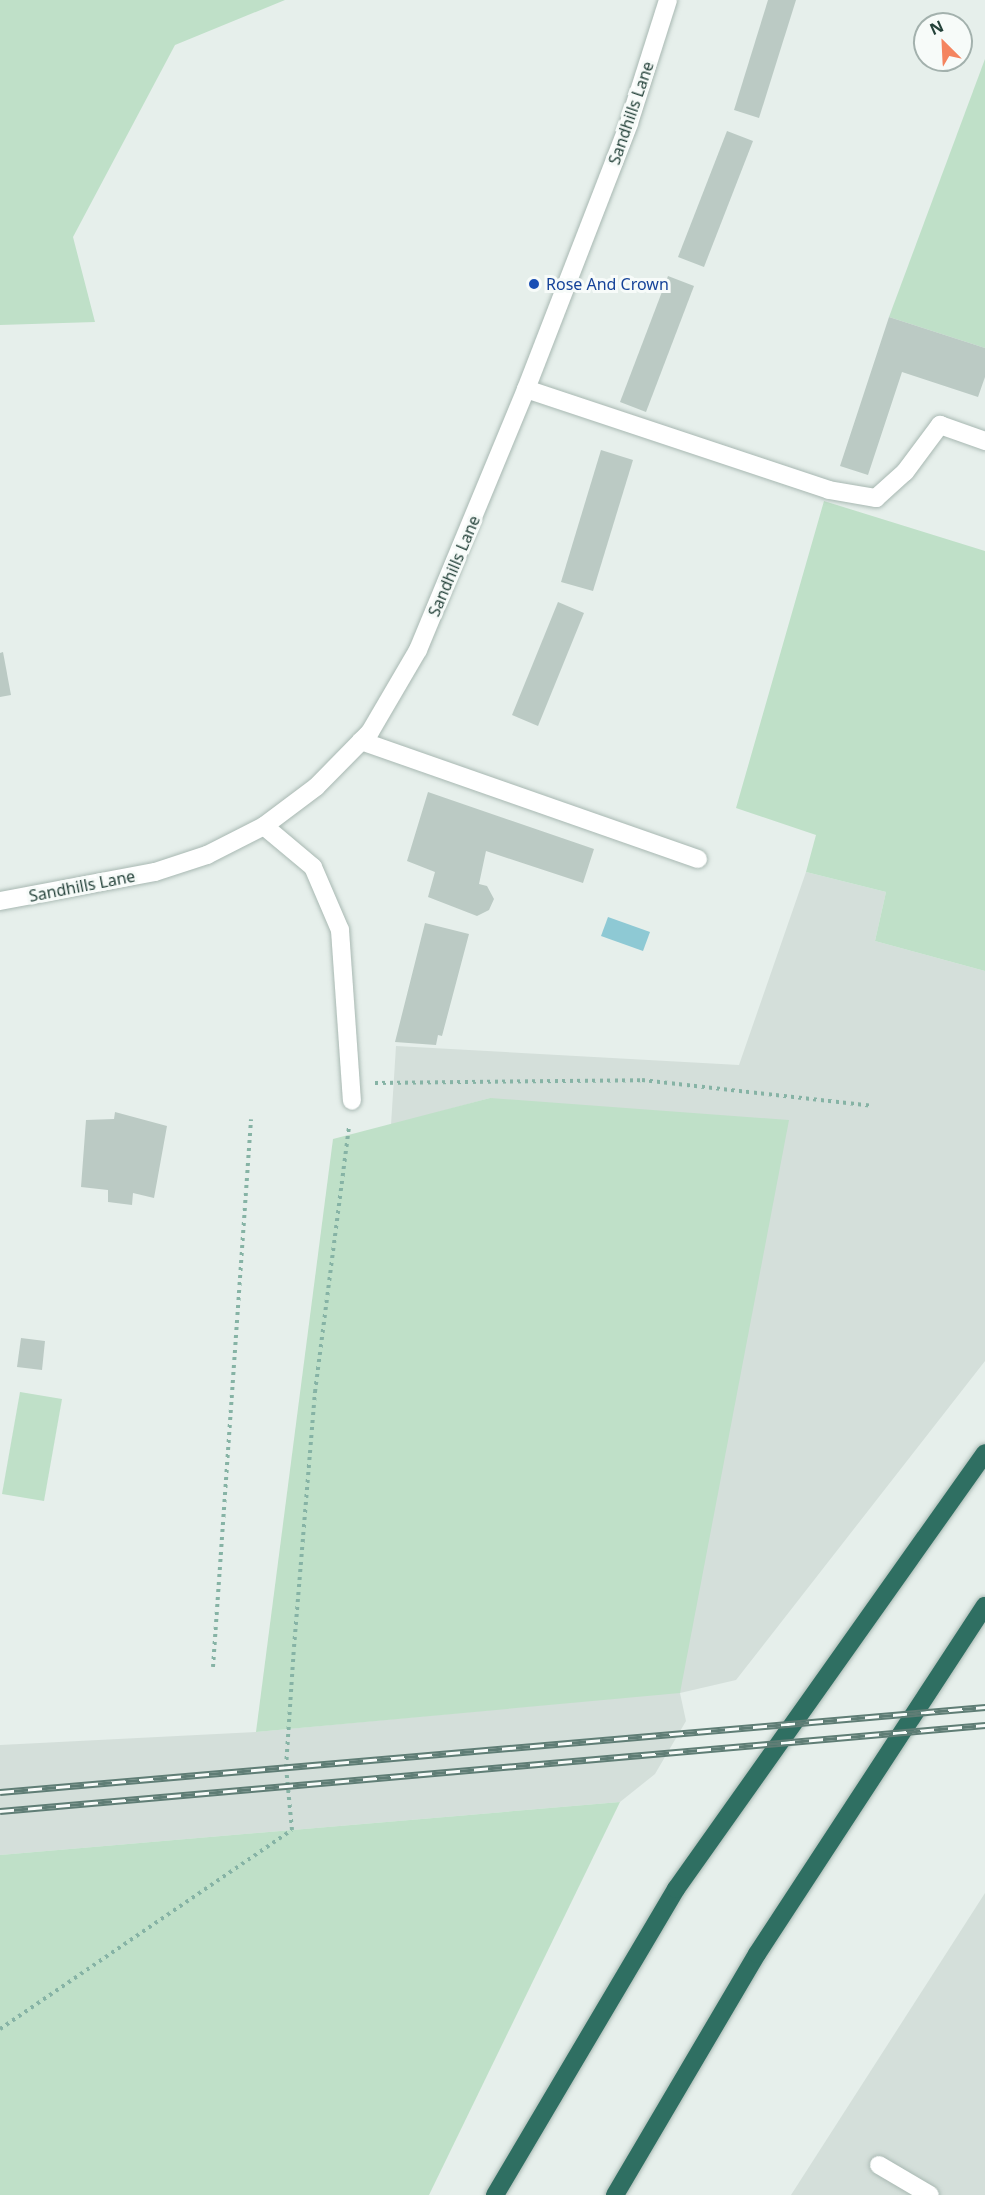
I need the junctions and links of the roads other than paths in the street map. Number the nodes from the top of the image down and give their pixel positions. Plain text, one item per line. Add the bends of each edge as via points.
1 (668, 0) edge
2 (526, 388) junction
3 (985, 441) edge
4 (361, 741) junction
5 (264, 826) junction
6 (698, 859) dead end
7 (0, 901) edge
8 (351, 1093) road end
9 (985, 1453) edge
10 (985, 1606) edge
11 (879, 2165) dead end
12 (495, 2195) edge
13 (615, 2195) edge
14 (930, 2195) edge

1 - 2 main road, Sandhills Lane via 629,123
2 - 3 main road via 829,490 876,498 905,472 940,425
2 - 4 main road, Sandhills Lane via 418,650
4 - 5 main road, Sandhills Lane via 316,787
4 - 6 main road
5 - 7 main road, Sandhills Lane via 207,855 155,872
5 - 8 main road via 313,867 340,930
9 - 12 highway via 675,1889
10 - 13 highway via 757,1954
11 - 14 main road

